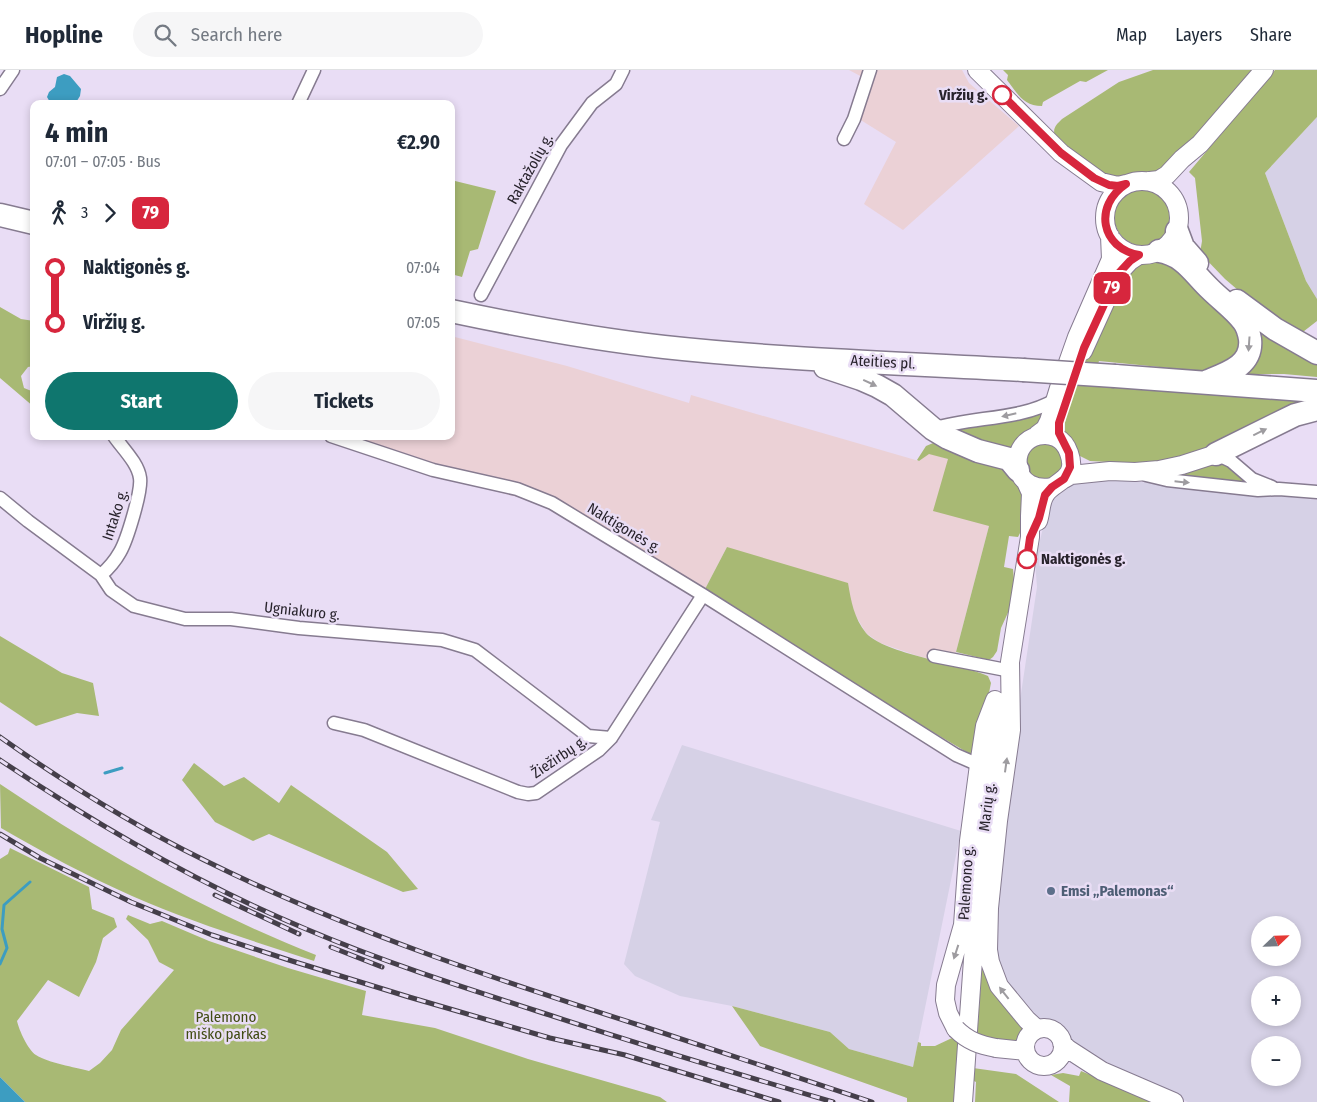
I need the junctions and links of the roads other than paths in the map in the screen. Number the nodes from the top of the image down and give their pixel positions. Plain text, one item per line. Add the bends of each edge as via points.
1 (13, 70) edge
2 (314, 70) edge
3 (623, 70) edge
4 (870, 70) edge
5 (977, 70) edge
6 (1264, 70) edge
7 (0, 89) edge
8 (300, 100) edge
9 (844, 139) dead end
10 (1200, 144) junction
11 (1061, 153) junction
12 (1150, 182) junction
13 (1126, 184) junction
14 (1176, 201) junction
15 (1106, 213) junction
16 (0, 215) edge
17 (30, 221) edge
18 (1177, 231) junction
19 (1110, 236) junction
20 (1149, 253) junction
21 (481, 295) dead end
22 (455, 312) edge
23 (1317, 354) edge
24 (790, 357) junction
25 (1205, 383) junction
26 (1317, 391) edge
27 (1055, 400) junction
28 (1317, 409) edge
29 (933, 429) junction
30 (1037, 436) junction
31 (117, 440) edge
32 (343, 440) edge
33 (1066, 448) junction
34 (1216, 454) junction
35 (1110, 471) junction
36 (1135, 472) junction
37 (1022, 476) junction
38 (1058, 483) junction
39 (1279, 489) junction
40 (1317, 492) edge
41 (0, 498) edge
42 (1030, 538) junction
43 (100, 575) junction
44 (703, 595) junction
45 (934, 656) dead end
46 (1008, 666) junction
47 (334, 723) dead end
48 (611, 738) junction
49 (979, 765) junction
50 (1037, 1029) junction
51 (1025, 1051) junction
52 (1059, 1051) junction
53 (963, 1102) edge
54 (1174, 1102) edge

1 - 7 street
2 - 8 street
3 - 21 street, Raktažolių g. via 616,84 592,103 561,145
4 - 9 street
5 - 11 street
6 - 10 street
10 - 12 street via 1167,175
10 - 14 street via 1176,182
11 - 13 street via 1101,182 1118,186
11 - 15 street via 1098,195
12 - 13 street
12 - 14 street via 1165,188
13 - 15 street via 1112,196
14 - 18 street via 1180,216
15 - 19 street
16 - 17 highway
18 - 20 street via 1167,246
18 - 23 highway via 1183,247 1241,304
19 - 20 street via 1122,249
19 - 27 street via 1111,259 1076,337
20 -> 25 highway via 1171,253 1180,259 1245,324 1250,345 1246,359 1230,372
20 - 33 street via 1130,261 1118,274 1084,348 1059,423 1059,433
22 - 24 highway, Ateities pl. via 622,342
24 - 25 highway, Ateities pl., bridge
24 -> 29 highway via 844,372 877,386 893,395
25 - 26 highway, Ateities pl.
27 -> 29 street via 1039,408
27 - 30 street via 1045,429
34 -> 28 highway via 1296,415
29 - 37 highway via 978,451 1009,459
30 - 33 street via 1051,436
30 - 37 street via 1020,448 1017,459
31 - 43 street, Intako g. via 136,466 141,488 121,550 111,566
32 - 44 street, Naktigonės g. via 433,470 517,489 543,500
33 - 35 street via 1075,460
33 - 38 street via 1070,467
34 - 36 street via 1170,468
34 - 39 street via 1231,461 1252,479
35 - 36 street
35 - 38 street via 1071,475
36 -> 39 street via 1167,480 1258,490
37 - 38 street via 1038,488
37 - 42 street, Palemono g. via 1031,493
38 - 42 street, Palemono g. via 1045,495
39 - 40 street
41 - 43 street, Ugniakuro g.
42 - 46 street, Palemono g.
43 - 48 street, Ugniakuro g. via 111,590 134,606 185,620 231,620 442,640 460,645 475,650 588,736
44 - 48 street, Žiežirbų g.
44 - 49 street, Naktigonės g. via 948,750
45 - 46 street
46 - 49 street, Palemono g. via 985,726
50 -> 46 street, Palemono g. via 999,986 988,950 998,821 1011,730
46 - 53 street, Marių g. via 979,874
47 - 48 street, Žiežirbų g. via 364,730 528,794 536,793 568,772
49 -> 51 street, Palemono g., bridge via 963,925 946,985 945,1000 956,1029 972,1042
50 - 51 street via 1027,1038
50 - 52 street, Palemono g. via 1055,1032
51 - 52 street, Palemono g. via 1033,1062 1045,1065
52 - 54 street, Palemono g. via 1090,1070 1100,1070

